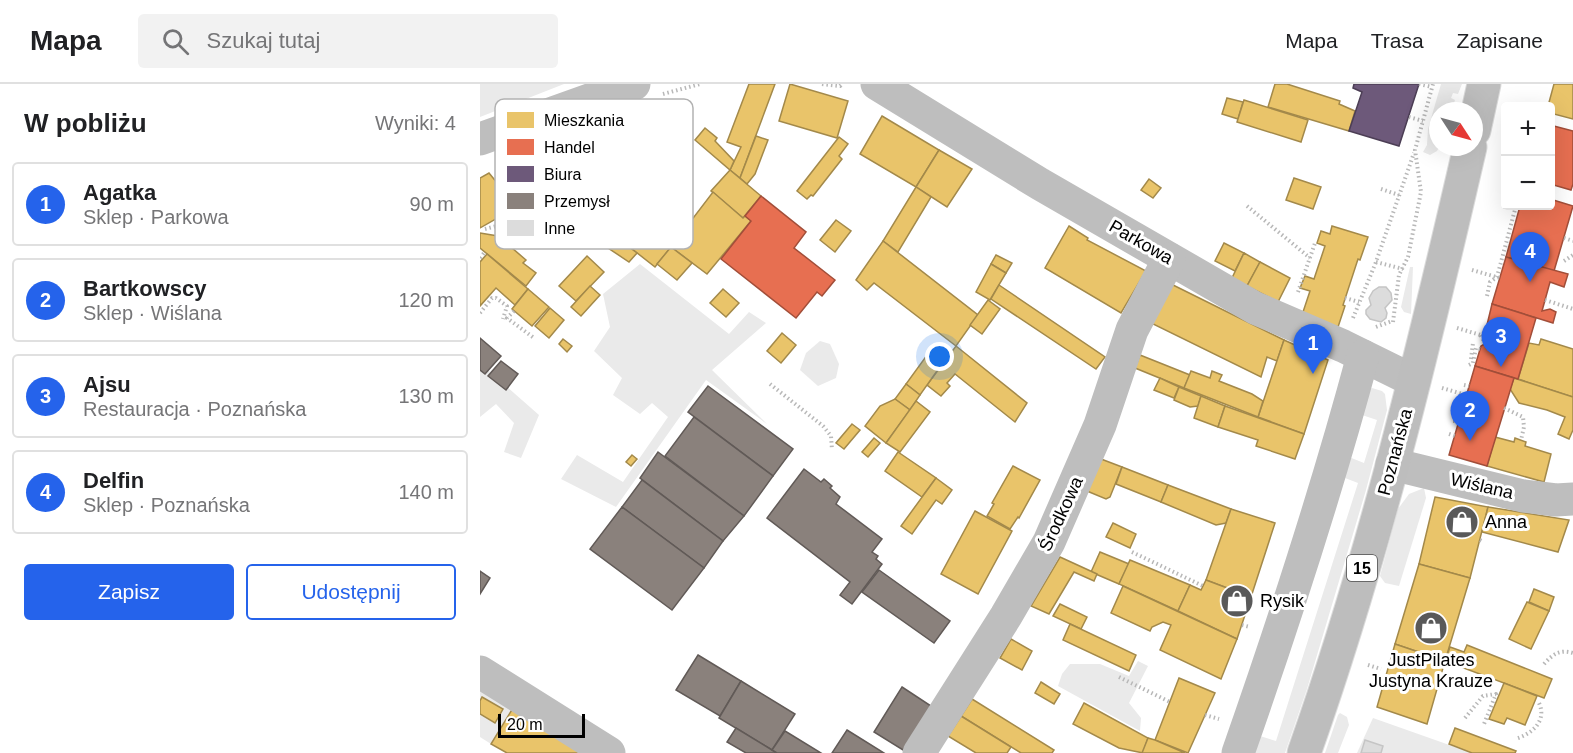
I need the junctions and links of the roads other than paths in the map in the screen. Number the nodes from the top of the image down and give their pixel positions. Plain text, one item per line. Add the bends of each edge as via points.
1 (634, 84) edge
2 (877, 84) edge
3 (1484, 84) edge
4 (592, 99) edge
5 (1480, 102) edge
6 (495, 134) edge
7 (480, 139) edge
8 (1469, 156) edge
9 (1169, 259) junction
10 (1363, 356) junction
11 (1414, 381) junction
12 (1392, 464) junction
13 (1573, 500) edge
14 (480, 672) edge
15 (609, 753) edge
16 (919, 753) edge
17 (1238, 753) edge
18 (1304, 753) edge

1 - 4 street
2 - 9 street, Parkowa
3 - 5 main road
6 - 7 street
8 - 11 main road, Poznańska / 15 via 1442,330
9 - 10 street, Parkowa via 1255,308
9 - 16 street, Środkowa via 1132,330 1100,424 1049,542
10 - 11 street, Parkowa
10 - 17 street via 1320,505
11 - 12 main road, Poznańska / 15
12 - 13 street, Wiślana via 1522,496
12 - 18 main road, Poznańska / 15
14 - 15 street

